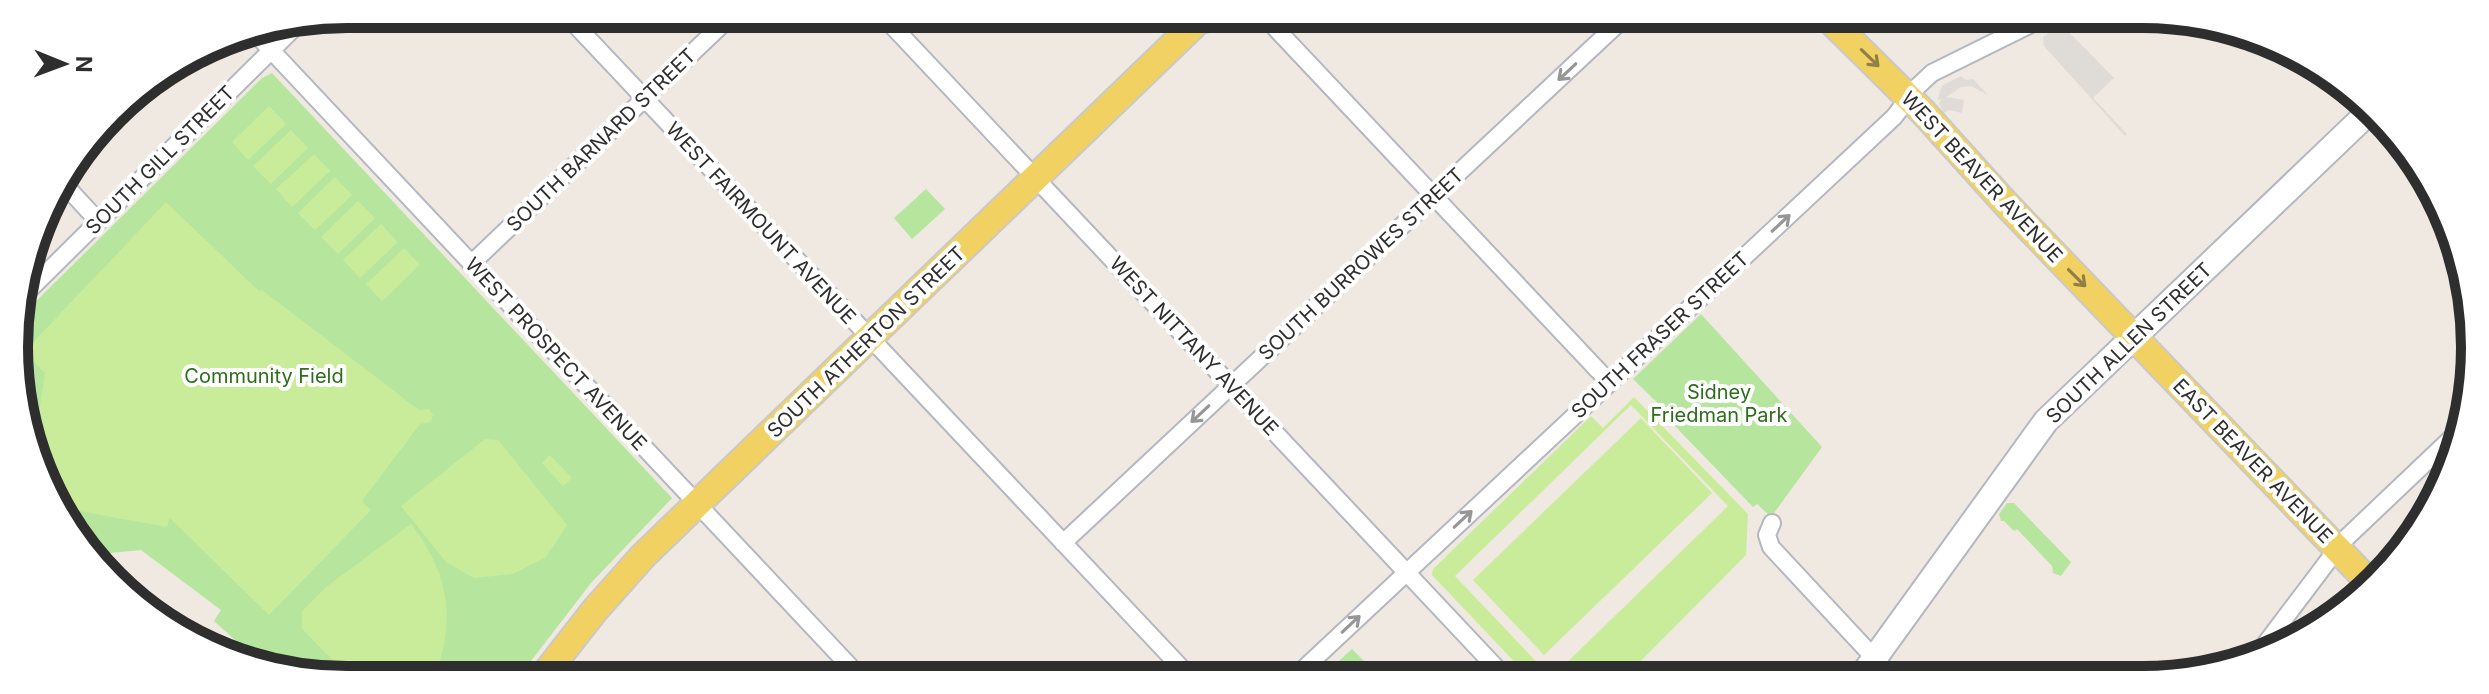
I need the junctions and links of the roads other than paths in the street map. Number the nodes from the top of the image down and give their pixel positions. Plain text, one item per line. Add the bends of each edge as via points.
1 (578, 28) edge
2 (718, 28) edge
3 (894, 28) edge
4 (1193, 28) edge
5 (1275, 28) edge
6 (1613, 28) edge
7 (1838, 28) edge
8 (2023, 28) edge
9 (288, 34) edge
10 (261, 40) edge
11 (271, 50) junction
12 (644, 98) junction
13 (1909, 99) junction
14 (2364, 117) edge
15 (1037, 178) junction
16 (69, 190) edge
17 (1434, 196) junction
18 (98, 221) junction
19 (471, 264) junction
20 (34, 285) edge
21 (2135, 336) junction
22 (871, 339) junction
23 (1609, 382) junction
24 (1231, 386) junction
25 (2446, 444) edge
26 (697, 504) junction
27 (1772, 523) dead end
28 (1063, 543) junction
29 (2337, 549) junction
30 (1407, 573) junction
31 (2364, 577) edge
32 (2268, 640) edge
33 (551, 666) edge
34 (850, 666) edge
35 (1179, 666) edge
36 (1307, 666) edge
37 (1495, 666) edge
38 (1866, 666) edge
39 (1869, 666) edge

1 - 12 street, WEST FAIRMOUNT AVENUE
2 - 12 street, SOUTH BARNARD STREET
3 - 15 street, WEST NITTANY AVENUE
4 - 15 main road, SOUTH ATHERTON STREET
5 - 17 street
6 -> 17 street, SOUTH BURROWES STREET
7 -> 13 main road, WEST BEAVER AVENUE
8 - 13 street, SOUTH FRASER STREET via 1932,73
9 - 11 street, SOUTH GILL STREET
10 - 11 street, WEST PROSPECT AVENUE
11 - 18 street, SOUTH GILL STREET
11 - 19 street, WEST PROSPECT AVENUE
12 - 19 street, SOUTH BARNARD STREET
12 - 22 street, WEST FAIRMOUNT AVENUE
13 -> 21 main road, WEST BEAVER AVENUE
23 -> 13 street, SOUTH FRASER STREET
14 - 21 street, SOUTH ALLEN STREET
15 - 22 main road, SOUTH ATHERTON STREET
15 - 24 street, WEST NITTANY AVENUE
16 - 18 street
17 - 23 street
17 - 24 street, SOUTH BURROWES STREET
18 - 20 street, SOUTH GILL STREET
19 - 26 street, WEST PROSPECT AVENUE
21 - 29 main road, EAST BEAVER AVENUE
21 - 39 street, SOUTH ALLEN STREET via 2042,426
22 - 26 main road, SOUTH ATHERTON STREET
22 - 28 street, WEST FAIRMOUNT AVENUE
30 -> 23 street, SOUTH FRASER STREET
24 -> 28 street, SOUTH BURROWES STREET
24 - 30 street, WEST NITTANY AVENUE
25 - 29 street
26 - 33 main road, SOUTH ATHERTON STREET via 611,591
26 - 34 street, WEST PROSPECT AVENUE
27 - 38 street via 1767,535 1771,547
28 - 35 street, WEST FAIRMOUNT AVENUE
29 - 31 main road, EAST BEAVER AVENUE
29 - 32 street
36 -> 30 street, SOUTH FRASER STREET
30 - 37 street, WEST NITTANY AVENUE

